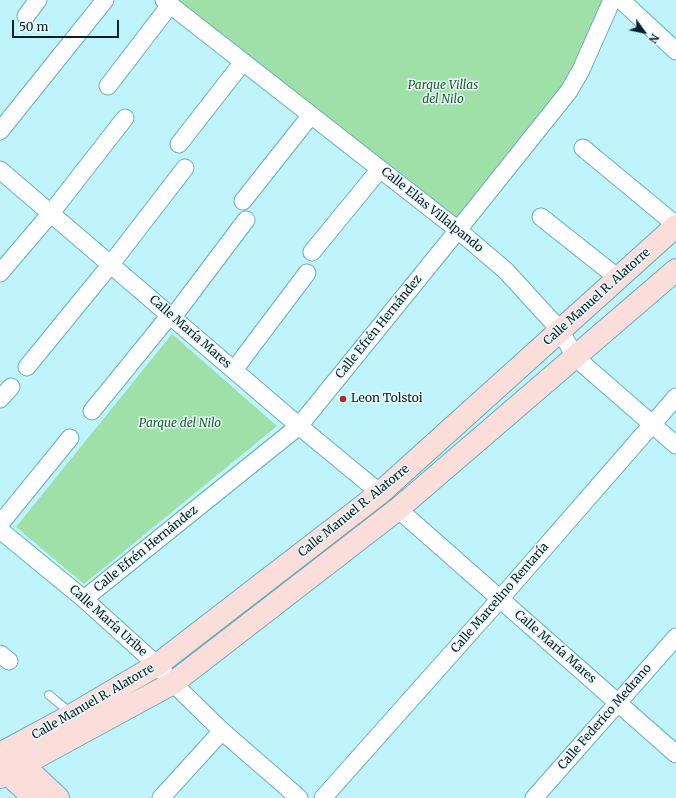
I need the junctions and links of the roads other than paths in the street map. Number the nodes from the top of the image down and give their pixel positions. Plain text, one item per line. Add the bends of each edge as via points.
1 (38, 0) edge
2 (105, 0) edge
3 (612, 0) edge
4 (621, 0) edge
5 (167, 2) edge
6 (26, 16) dead end
7 (676, 51) edge
8 (243, 62) junction
9 (108, 86) dead end
10 (311, 115) junction
11 (125, 118) dead end
12 (0, 131) edge
13 (179, 144) dead end
14 (582, 148) dead end
15 (185, 168) dead end
16 (380, 169) junction
17 (0, 170) edge
18 (243, 202) dead end
19 (51, 213) junction
20 (541, 217) dead end
21 (246, 220) dead end
22 (676, 226) edge
23 (458, 230) junction
24 (312, 252) dead end
25 (111, 264) junction
26 (676, 270) edge
27 (0, 273) edge
28 (307, 273) dead end
29 (618, 278) junction
30 (171, 316) junction
31 (560, 330) junction
32 (576, 357) junction
33 (27, 367) dead end
34 (234, 370) junction
35 (676, 397) edge
36 (92, 410) dead end
37 (652, 424) junction
38 (299, 426) junction
39 (70, 438) dead end
40 (676, 445) edge
41 (380, 493) junction
42 (398, 509) junction
43 (0, 524) edge
44 (0, 530) edge
45 (84, 599) junction
46 (500, 599) junction
47 (676, 637) edge
48 (157, 665) junction
49 (173, 683) junction
50 (49, 695) dead end
51 (618, 703) junction
52 (72, 715) junction
53 (222, 731) junction
54 (676, 754) edge
55 (5, 763) edge
56 (34, 798) edge
57 (58, 798) edge
58 (161, 798) edge
59 (299, 798) edge
60 (323, 798) edge
61 (534, 798) edge

1 - 6 street
2 - 12 street
3 - 23 street, Calle Efrén Hernández via 569,91
4 - 7 street
5 - 8 street, Calle Elías Villalpando
5 - 9 street
8 - 10 street, Calle Elías Villalpando
8 - 13 street
10 - 16 street, Calle Elías Villalpando
10 - 18 street
11 - 19 street
14 - 22 street
15 - 25 street
16 - 23 street, Calle Elías Villalpando
16 - 24 street
17 - 19 street, Calle María Mares
19 - 25 street, Calle María Mares
19 - 27 street
20 - 29 street
21 - 30 street
22 - 29 street, Calle Manuel R. Alatorre
23 - 31 street, Calle Elías Villalpando via 506,272
23 - 38 street, Calle Efrén Hernández
25 - 30 street, Calle María Mares
25 - 33 street
26 - 32 street, Calle Manuel R. Alatorre
28 - 34 street
29 - 31 street, Calle Manuel R. Alatorre
30 - 34 street, Calle María Mares
30 - 36 street
31 - 32 street, Calle Elías Villalpando
31 - 41 street, Calle Manuel R. Alatorre
32 - 37 street, Calle Elías Villalpando
32 - 42 street, Calle Manuel R. Alatorre
34 - 38 street, Calle María Mares
35 - 37 street, Calle Marcelino Rentaría
37 - 40 street, Calle Elías Villalpando
37 - 46 street, Calle Marcelino Rentaría
38 - 41 street, Calle María Mares
38 - 45 street, Calle Efrén Hernández
39 - 43 street
41 - 48 street, Calle Manuel R. Alatorre
42 - 46 street, Calle María Mares
42 - 49 street, Calle Manuel R. Alatorre
44 - 45 street, Calle María Uribe
45 - 48 street, Calle María Uribe
46 - 51 street, Calle María Mares
46 - 60 street, Calle Marcelino Rentaría
47 - 51 street, Calle Federico Medrano
48 - 49 street, Calle María Uribe
48 - 52 street, Calle Manuel R. Alatorre
49 - 53 street, Calle María Uribe
49 - 55 street, Calle Manuel R. Alatorre
50 - 52 lane
51 - 54 street, Calle María Mares
51 - 61 street, Calle Federico Medrano
52 - 55 street, Calle Manuel R. Alatorre
53 - 58 street
53 - 59 street, Calle María Uribe
55 - 56 street
55 - 57 street

